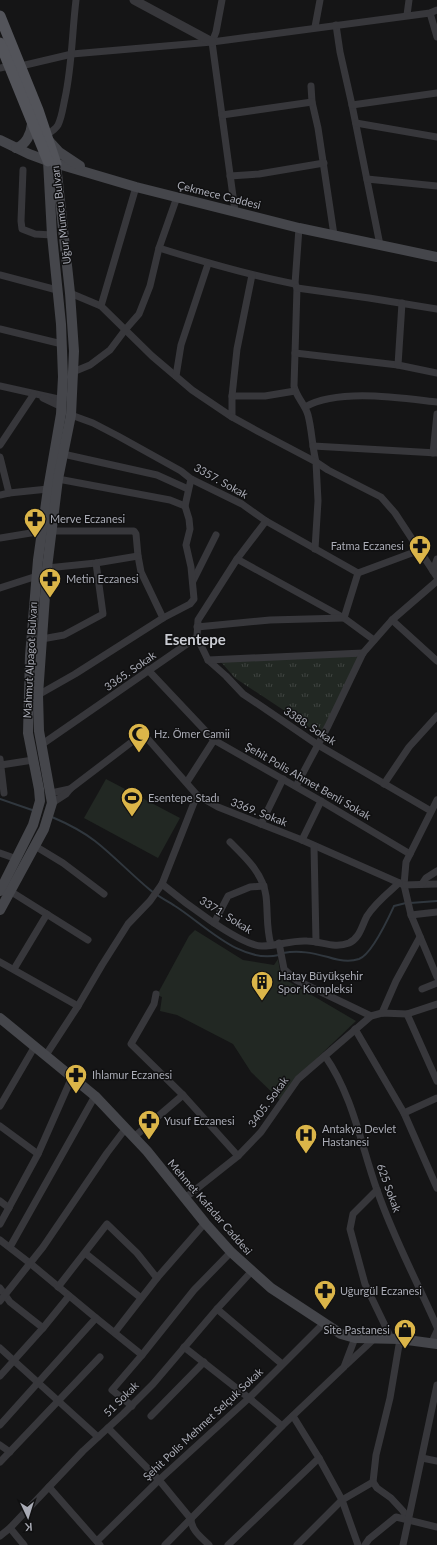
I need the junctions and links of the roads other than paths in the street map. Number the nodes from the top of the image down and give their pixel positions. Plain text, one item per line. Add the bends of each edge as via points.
1 (76, 0) edge
2 (136, 0) edge
3 (222, 0) edge
4 (320, 0) edge
5 (409, 0) edge
6 (433, 12) edge
7 (407, 15) junction
8 (0, 16) edge
9 (336, 25) junction
10 (314, 27) junction
11 (437, 37) edge
12 (212, 42) junction
13 (0, 43) edge
14 (72, 54) junction
15 (20, 66) junction
16 (4, 67) edge
17 (311, 86) dead end
18 (437, 93) edge
19 (312, 102) junction
20 (352, 105) junction
21 (222, 115) junction
22 (356, 123) junction
23 (32, 124) junction
24 (437, 137) edge
25 (47, 138) junction
26 (0, 140) edge
27 (16, 148) junction
28 (52, 162) junction
29 (324, 163) junction
30 (23, 170) dead end
31 (94, 174) junction
32 (230, 176) junction
33 (367, 179) junction
34 (437, 186) edge
35 (136, 187) junction
36 (177, 197) junction
37 (235, 211) junction
38 (299, 228) junction
39 (52, 235) junction
40 (334, 235) junction
41 (380, 245) junction
42 (159, 248) junction
43 (437, 257) edge
44 (208, 264) junction
45 (0, 275) edge
46 (252, 275) junction
47 (296, 286) junction
48 (57, 290) junction
49 (70, 293) junction
50 (402, 303) junction
51 (101, 306) junction
52 (437, 309) edge
53 (0, 329) edge
54 (125, 330) junction
55 (62, 344) junction
56 (295, 354) junction
57 (398, 365) junction
58 (73, 372) junction
59 (437, 373) edge
60 (176, 376) junction
61 (0, 386) edge
62 (295, 390) junction
63 (34, 394) junction
64 (232, 396) junction
65 (437, 402) edge
66 (64, 405) junction
67 (305, 407) junction
68 (437, 414) edge
69 (71, 415) junction
70 (232, 417) junction
71 (0, 445) edge
72 (313, 446) junction
73 (435, 453) edge
74 (63, 454) junction
75 (0, 457) edge
76 (316, 462) junction
77 (191, 478) junction
78 (58, 479) junction
79 (48, 488) junction
80 (188, 489) junction
81 (9, 493) junction
82 (0, 495) edge
83 (185, 506) junction
84 (266, 521) junction
85 (47, 531) junction
86 (216, 535) dead end
87 (0, 538) edge
88 (315, 550) junction
89 (420, 550) junction
90 (138, 556) junction
91 (237, 559) junction
92 (437, 559) edge
93 (96, 563) junction
94 (47, 568) junction
95 (358, 573) junction
96 (435, 574) edge
97 (37, 576) junction
98 (193, 581) junction
99 (437, 581) edge
100 (0, 588) edge
101 (163, 618) junction
102 (344, 618) junction
103 (392, 620) junction
104 (197, 626) junction
105 (197, 637) junction
106 (42, 639) junction
107 (374, 640) junction
108 (363, 653) junction
109 (208, 660) junction
110 (437, 661) edge
111 (148, 670) junction
112 (38, 695) junction
113 (437, 716) edge
114 (214, 740) junction
115 (318, 745) junction
116 (41, 746) junction
117 (33, 760) junction
118 (0, 762) edge
119 (283, 779) junction
120 (187, 782) junction
121 (384, 784) junction
122 (296, 786) junction
123 (4, 793) dead end
124 (197, 795) junction
125 (437, 800) edge
126 (321, 801) junction
127 (51, 802) junction
128 (431, 811) junction
129 (261, 824) junction
130 (302, 840) junction
131 (230, 842) dead end
132 (35, 846) junction
133 (314, 846) junction
134 (0, 853) edge
135 (410, 854) junction
136 (17, 859) junction
137 (437, 871) edge
138 (162, 884) junction
139 (401, 884) junction
140 (422, 884) junction
141 (437, 884) edge
142 (264, 886) junction
143 (5, 891) edge
144 (104, 894) dead end
145 (0, 910) edge
146 (437, 912) edge
147 (47, 914) junction
148 (411, 915) junction
149 (214, 923) junction
150 (420, 937) junction
151 (88, 940) dead end
152 (316, 942) junction
153 (279, 944) junction
154 (271, 945) junction
155 (0, 962) edge
156 (14, 969) junction
157 (437, 976) edge
158 (437, 983) edge
159 (422, 988) dead end
160 (156, 994) dead end
161 (437, 1004) edge
162 (78, 1006) junction
163 (382, 1013) junction
164 (407, 1014) junction
165 (371, 1016) junction
166 (0, 1018) edge
167 (355, 1029) junction
168 (35, 1046) junction
169 (46, 1055) junction
170 (324, 1056) junction
171 (72, 1077) junction
172 (437, 1081) edge
173 (183, 1095) junction
174 (94, 1096) junction
175 (437, 1098) edge
176 (0, 1106) edge
177 (404, 1112) junction
178 (0, 1126) edge
179 (126, 1128) junction
180 (134, 1137) junction
181 (38, 1154) junction
182 (238, 1156) junction
183 (437, 1188) edge
184 (377, 1190) junction
185 (185, 1198) junction
186 (0, 1201) edge
187 (9, 1208) junction
188 (205, 1223) junction
189 (0, 1224) edge
190 (0, 1240) edge
191 (10, 1247) junction
192 (231, 1252) junction
193 (85, 1253) junction
194 (31, 1264) junction
195 (252, 1271) junction
196 (157, 1278) junction
197 (58, 1287) junction
198 (0, 1288) edge
199 (5, 1294) junction
200 (69, 1296) junction
201 (142, 1298) junction
202 (0, 1301) edge
203 (217, 1309) junction
204 (96, 1318) junction
205 (324, 1323) junction
206 (437, 1327) edge
207 (43, 1328) junction
208 (437, 1331) edge
209 (115, 1332) junction
210 (355, 1338) junction
211 (375, 1338) junction
212 (395, 1338) junction
213 (434, 1343) edge
214 (184, 1347) junction
215 (0, 1348) edge
216 (142, 1355) junction
217 (100, 1357) dead end
218 (15, 1361) junction
219 (204, 1362) junction
220 (282, 1364) junction
221 (344, 1367) junction
222 (0, 1376) edge
223 (38, 1382) junction
224 (437, 1385) edge
225 (249, 1398) junction
226 (58, 1401) junction
227 (132, 1406) junction
228 (151, 1416) dead end
229 (293, 1416) junction
230 (0, 1425) edge
231 (282, 1426) junction
232 (108, 1428) junction
233 (98, 1436) junction
234 (0, 1445) edge
235 (10, 1452) junction
236 (319, 1458) junction
237 (422, 1458) junction
238 (437, 1461) edge
239 (0, 1462) edge
240 (159, 1480) junction
241 (373, 1482) junction
242 (49, 1487) junction
243 (342, 1500) junction
244 (191, 1519) junction
245 (409, 1520) junction
246 (437, 1527) edge
247 (10, 1528) junction
248 (0, 1536) edge
249 (98, 1543) edge
250 (24, 1545) edge
251 (165, 1545) edge
252 (209, 1545) edge
253 (228, 1545) edge
254 (297, 1545) edge
255 (358, 1545) edge
256 (365, 1545) edge
257 (402, 1545) edge

1 - 14 street
2 - 12 street
3 - 12 street
4 - 10 street
5 - 7 street
6 - 7 street
6 - 11 street
7 - 9 street
8 - 15 main road, Uğur Mumcu Bulvarı
9 - 10 street
9 - 20 street
10 - 12 street
12 - 14 street
12 - 21 street
13 - 16 main road, Uğur Mumcu Bulvarı
14 - 15 street
14 - 25 street via 61,116
15 - 25 main road, Uğur Mumcu Bulvarı
16 - 23 main road, Uğur Mumcu Bulvarı
17 - 19 street
18 - 20 street
19 - 21 street
19 - 29 street
20 - 22 street
21 - 32 street
22 - 24 street
22 - 33 street
23 - 27 main road via 24,144
23 - 28 main road, Uğur Mumcu Bulvarı
25 - 28 main road, Uğur Mumcu Bulvarı
25 - 31 main road via 68,159
26 - 27 main road, Çekmece Caddesi
27 - 28 main road, Çekmece Caddesi
28 - 31 main road, Çekmece Caddesi
28 - 39 main road, Uğur Mumcu Bulvarı
28 - 49 main road, Uğur Mumcu Bulvarı
29 - 32 street
29 - 40 street
30 - 39 street via 22,229 35,234
31 - 35 main road, Çekmece Caddesi
32 - 37 street
33 - 34 street
33 - 41 street
35 - 36 main road, Çekmece Caddesi
35 - 51 street
36 - 37 main road, Çekmece Caddesi
36 - 42 street
37 - 38 main road, Çekmece Caddesi
38 - 40 main road, Çekmece Caddesi
38 - 47 street
39 - 48 main road, Uğur Mumcu Bulvarı
40 - 41 main road, Çekmece Caddesi
41 - 43 main road, Çekmece Caddesi
42 - 44 street
42 - 54 street via 150,286 139,314
44 - 46 street
44 - 60 street via 181,345
45 - 48 street
46 - 47 street
46 - 64 street
47 - 50 street
47 - 56 street
48 - 49 main road
48 - 55 main road, Uğur Mumcu Bulvarı
49 - 51 street
49 - 58 main road, Uğur Mumcu Bulvarı
50 - 52 street
50 - 57 street
51 - 54 street
53 - 55 street
54 - 58 street via 105,355
54 - 60 street
55 - 66 main road, Uğur Mumcu Bulvarı
56 - 57 street
56 - 62 street
57 - 59 street
58 - 66 main road, Uğur Mumcu Bulvarı
60 - 70 street
61 - 63 street
62 - 64 street via 265,396
62 - 67 street
63 - 66 street
63 - 71 street
64 - 70 street
65 - 67 street via 374,396 313,402
66 - 69 main road, Mahmut Alpagot Bulvarı
66 - 69 main road via 64,417
66 - 79 main road, Mahmut Alpagot Bulvarı
67 - 72 street
68 - 73 street
69 - 74 main road, Mahmut Alpagot Bulvarı
69 - 77 street, 3357. Sokak via 118,436
70 - 76 street
72 - 73 street
72 - 76 street
74 - 78 main road, Mahmut Alpagot Bulvarı
74 - 80 street via 157,475
75 - 81 street
76 - 88 street via 318,501
76 - 89 street via 380,497 395,513
77 - 80 street
77 - 84 street, 3357. Sokak via 242,504
78 - 83 street via 170,500
78 - 85 main road, Mahmut Alpagot Bulvarı
79 - 81 street
79 - 85 main road, Mahmut Alpagot Bulvarı
80 - 83 street
81 - 82 street
83 - 98 street via 190,524 186,545
84 - 88 street, 3357. Sokak
84 - 91 street
85 - 87 street
85 - 90 street via 134,531
85 - 94 main road, Mahmut Alpagot Bulvarı
85 - 97 main road, Mahmut Alpagot Bulvarı
86 - 98 street
88 - 95 street, 3357. Sokak
89 - 95 street
89 - 96 street
90 - 93 street
90 - 101 street via 141,572
91 - 102 street
91 - 104 street via 198,620
92 - 96 street
93 - 94 street
93 - 106 street via 103,614 64,635
94 - 106 main road, Mahmut Alpagot Bulvarı
95 - 102 street
97 - 100 street
97 - 117 main road, Mahmut Alpagot Bulvarı via 28,706 28,733
98 - 101 street via 194,599 190,604
99 - 103 street
101 - 112 street
102 - 104 street via 270,620
102 - 107 street
103 - 107 street
103 - 110 street
104 - 105 street
105 - 109 street, 3388. Sokak
105 - 111 street, 3365. Sokak
106 - 112 main road, Mahmut Alpagot Bulvarı
107 - 108 street
108 - 109 street
108 - 115 street
109 - 115 street, 3388. Sokak via 243,694
111 - 114 street, Şehit Polis Ahmet Benli Sokak
111 - 116 street, 3365. Sokak
112 - 116 main road, Mahmut Alpagot Bulvarı
113 - 121 street via 409,747
114 - 119 street, Şehit Polis Ahmet Benli Sokak
114 - 120 street
115 - 121 street, 3388. Sokak
115 - 122 street
116 - 127 main road, Mahmut Alpagot Bulvarı
117 - 118 street
117 - 136 main road, Mahmut Alpagot Bulvarı via 39,803 33,825
118 - 123 street
119 - 122 street, Şehit Polis Ahmet Benli Sokak
119 - 129 street
120 - 124 street, 3369. Sokak
120 - 127 street, 3369. Sokak via 147,738 133,741 66,794
121 - 128 street, 3388. Sokak
122 - 126 street, Şehit Polis Ahmet Benli Sokak
124 - 129 street, 3369. Sokak via 218,807
124 - 138 street
125 - 128 street
126 - 130 street
126 - 135 street, Şehit Polis Ahmet Benli Sokak
127 - 132 main road, Mahmut Alpagot Bulvarı via 44,829
128 - 135 street
129 - 130 street, 3369. Sokak
130 - 133 street, 3369. Sokak
131 - 142 street via 254,868
132 - 143 main road, Mahmut Alpagot Bulvarı
132 - 144 street via 63,863
133 - 139 street, 3369. Sokak
133 - 152 street
134 - 136 street
135 - 139 street
136 - 143 main road, Mahmut Alpagot Bulvarı
137 - 140 street
138 - 149 street, 3371. Sokak
138 - 162 street via 128,924
139 - 140 street
139 - 148 street
139 - 152 street, 3371. Sokak via 373,908 355,938 349,943 325,945
140 - 141 street
142 - 149 street via 250,887 228,896
142 - 154 street via 267,930
143 - 145 main road, Mahmut Alpagot Bulvarı
143 - 147 street
146 - 148 street
147 - 151 street
147 - 156 street
148 - 150 street
149 - 154 street, 3371. Sokak via 253,945
150 - 157 street
150 - 163 street
152 - 153 street, 3371. Sokak via 308,940
153 - 154 street, 3371. Sokak
153 - 165 street via 284,969 296,980
155 - 156 street
156 - 162 street
158 - 159 street
160 - 173 street via 154,1004 131,1044
161 - 164 street, 3405. Sokak
162 - 169 street
163 - 164 street, 3405. Sokak
163 - 165 street, 3405. Sokak
164 - 172 street
165 - 167 street, 3405. Sokak
166 - 168 main road, Mehmet Kafadar Caddesi
167 - 170 street, 3405. Sokak
167 - 177 street
168 - 169 main road, Mehmet Kafadar Caddesi
168 - 176 street
169 - 171 main road, Mehmet Kafadar Caddesi
170 - 182 street, 3405. Sokak via 298,1079 262,1132
170 - 184 street, 625 Sokak via 346,1095
171 - 174 main road, Mehmet Kafadar Caddesi
171 - 181 street
173 - 180 street
173 - 182 street
174 - 179 main road, Mehmet Kafadar Caddesi
174 - 191 street
175 - 177 street
177 - 183 street
178 - 181 street
179 - 180 main road, Mehmet Kafadar Caddesi
179 - 194 street
180 - 185 main road, Mehmet Kafadar Caddesi
181 - 187 street
182 - 185 street, 3405. Sokak
184 - 206 street, 625 Sokak
184 - 212 street via 353,1214 350,1229 364,1284
185 - 188 main road, Mehmet Kafadar Caddesi
186 - 187 street
187 - 189 street
188 - 192 main road, Mehmet Kafadar Caddesi
188 - 196 street
190 - 191 street
191 - 194 street
192 - 195 main road, Mehmet Kafadar Caddesi
192 - 216 street via 194,1290
193 - 196 street via 107,1224 137,1252
193 - 197 street
193 - 201 street
194 - 197 street
194 - 199 street
195 - 203 street, 51 Sokak
195 - 205 main road, Mehmet Kafadar Caddesi via 271,1288
196 - 201 street
197 - 200 street
198 - 199 street
199 - 202 street
199 - 207 street via 6,1298
200 - 204 street
200 - 207 street
201 - 209 street
203 - 214 street, 51 Sokak
203 - 220 street
204 - 209 street
204 - 223 street
205 - 210 main road, Mehmet Kafadar Caddesi via 341,1334
205 - 220 street, Şehit Polis Mehmet Selçuk Sokak
207 - 218 street
208 - 213 street
209 - 216 street
210 - 211 main road, Mehmet Kafadar Caddesi
210 - 221 street
211 - 212 main road, Mehmet Kafadar Caddesi
211 - 221 street
212 - 213 main road, Mehmet Kafadar Caddesi
212 - 241 street via 390,1398 376,1455
214 - 219 street
214 - 227 street, 51 Sokak
215 - 218 street
216 - 227 street via 112,1390
217 - 226 street
218 - 222 street
218 - 223 street
219 - 225 street
219 - 228 street
220 - 225 street, Şehit Polis Mehmet Selçuk Sokak
221 - 229 street
223 - 226 street
223 - 230 street
224 - 237 street
225 - 231 street
225 - 240 street, Şehit Polis Mehmet Selçuk Sokak
226 - 233 street
226 - 235 street
227 - 232 street, 51 Sokak
229 - 231 street
229 - 236 street
231 - 244 street
232 - 233 street, 51 Sokak
232 - 240 street
233 - 242 street, 51 Sokak
234 - 235 street
235 - 239 street
236 - 243 street
236 - 253 street
237 - 238 street
237 - 245 street
240 - 244 street
240 - 249 street, Şehit Polis Mehmet Selçuk Sokak
241 - 243 street
241 - 245 street via 391,1498
242 - 247 street, 51 Sokak
242 - 249 street
243 - 254 street
243 - 255 street
244 - 251 street
244 - 252 street via 193,1526
245 - 246 street
245 - 256 street via 396,1517
245 - 257 street
247 - 248 street, 51 Sokak
247 - 250 street

